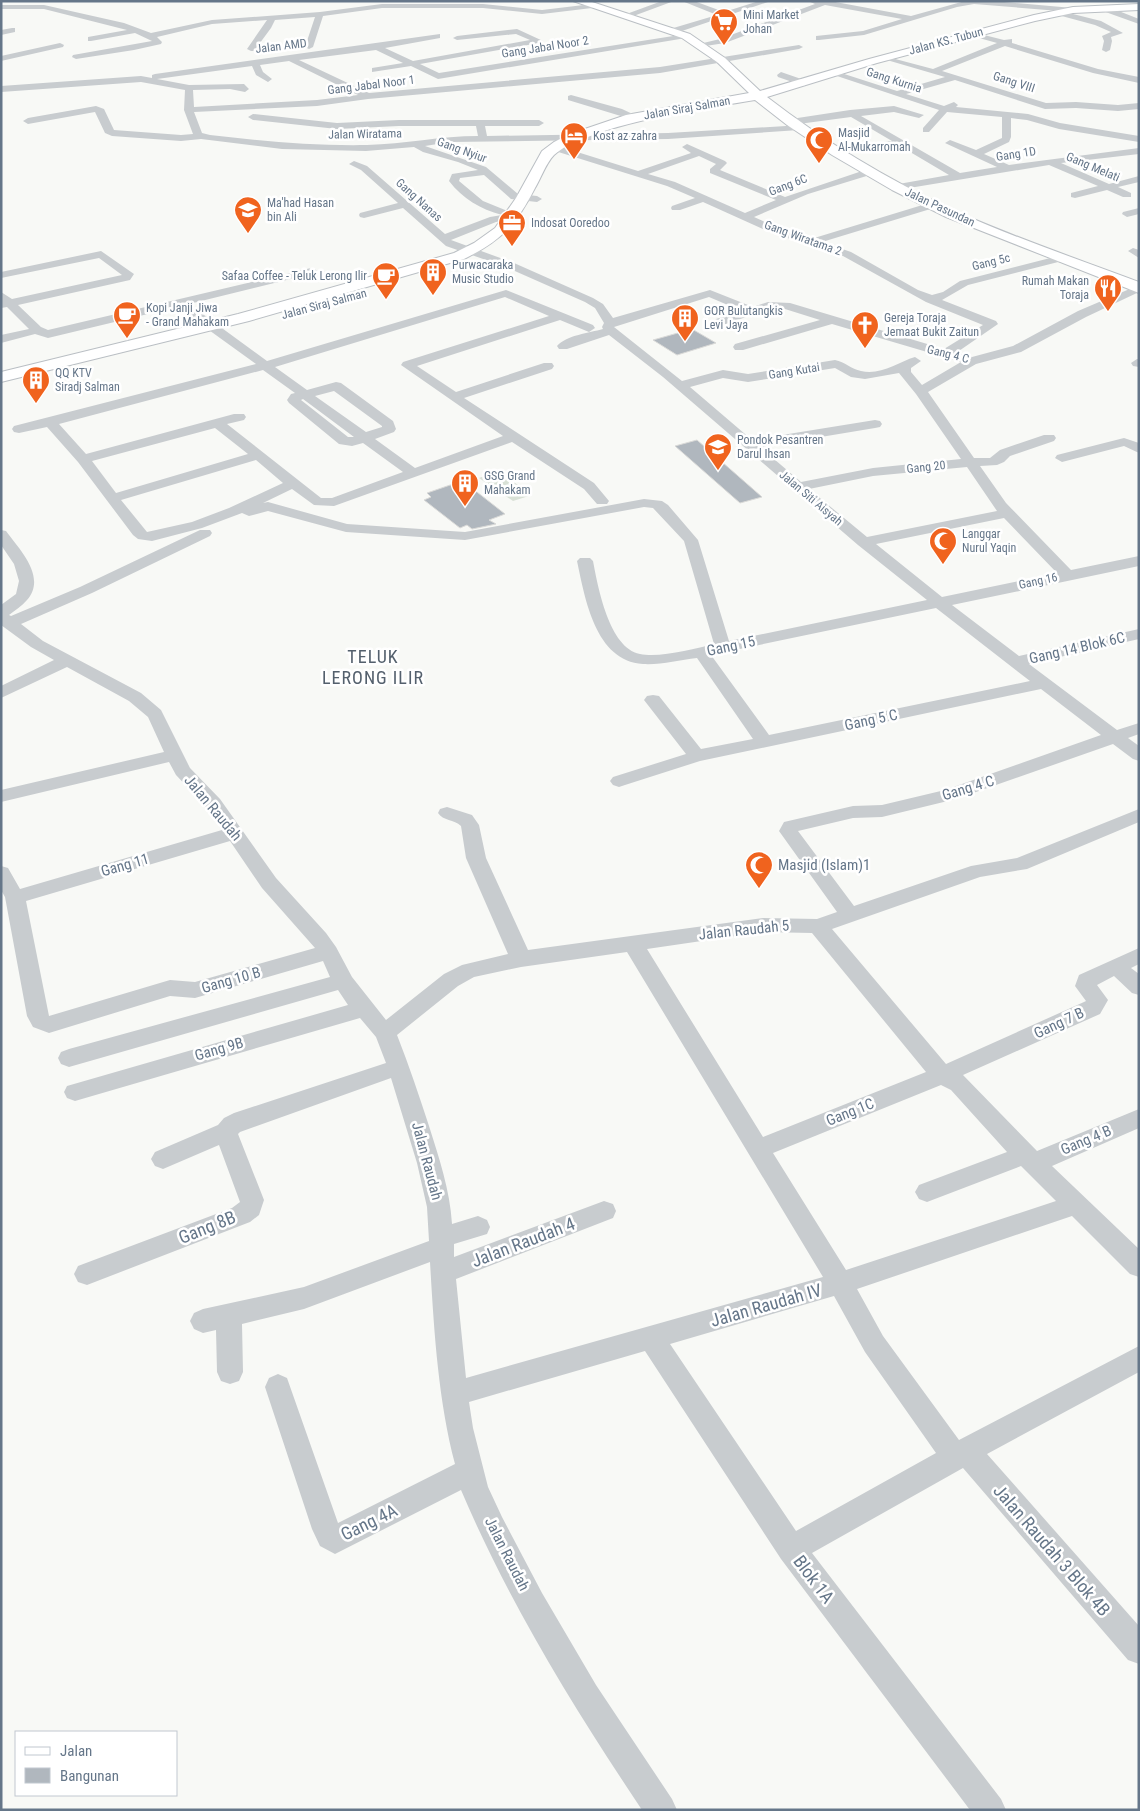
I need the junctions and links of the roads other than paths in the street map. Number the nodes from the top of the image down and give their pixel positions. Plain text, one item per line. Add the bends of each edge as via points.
1 (578, 1) edge
2 (670, 1) edge
3 (686, 1) edge
4 (767, 1) edge
5 (812, 1) edge
6 (828, 2) edge
7 (983, 2) edge
8 (1085, 2) dead end
9 (15, 4) edge
10 (330, 4) dead end
11 (453, 4) edge
12 (392, 6) junction
13 (592, 6) junction
14 (1103, 6) edge
15 (1, 7) edge
16 (1134, 7) edge
17 (348, 10) junction
18 (1067, 11) junction
19 (320, 14) junction
20 (387, 14) dead end
21 (725, 15) junction
22 (625, 16) junction
23 (272, 17) junction
24 (911, 18) junction
25 (1139, 22) edge
26 (12, 30) dead end
27 (136, 31) junction
28 (674, 31) junction
29 (1, 33) edge
30 (975, 34) junction
31 (150, 36) junction
32 (437, 36) dead end
33 (686, 36) junction
34 (457, 38) dead end
35 (819, 38) dead end
36 (1014, 38) dead end
37 (90, 39) dead end
38 (1005, 43) junction
39 (60, 45) dead end
40 (699, 45) junction
41 (309, 47) dead end
42 (377, 47) junction
43 (799, 47) dead end
44 (251, 49) dead end
45 (1106, 50) dead end
46 (985, 51) junction
47 (1000, 54) dead end
48 (76, 56) dead end
49 (288, 58) junction
50 (717, 58) junction
51 (884, 58) junction
52 (254, 62) junction
53 (658, 62) dead end
54 (411, 63) junction
55 (2, 65) edge
56 (375, 70) dead end
57 (935, 71) junction
58 (835, 74) junction
59 (781, 75) dead end
60 (438, 76) junction
61 (955, 77) junction
62 (141, 79) junction
63 (268, 79) dead end
64 (421, 80) dead end
65 (1139, 80) edge
66 (804, 83) junction
67 (3, 86) edge
68 (1001, 86) junction
69 (189, 88) junction
70 (245, 89) dead end
71 (394, 94) junction
72 (896, 94) junction
73 (368, 96) junction
74 (758, 96) junction
75 (571, 98) dead end
76 (982, 98) dead end
77 (966, 101) dead end
78 (391, 104) dead end
79 (1139, 106) edge
80 (945, 109) junction
81 (189, 110) junction
82 (588, 111) dead end
83 (324, 112) dead end
84 (396, 112) dead end
85 (542, 113) dead end
86 (850, 113) junction
87 (1007, 114) junction
88 (632, 118) junction
89 (936, 119) junction
90 (243, 120) dead end
91 (28, 121) dead end
92 (480, 123) junction
93 (539, 123) junction
94 (320, 124) junction
95 (795, 124) junction
96 (926, 130) dead end
97 (394, 135) junction
98 (201, 136) junction
99 (583, 136) junction
100 (339, 137) junction
101 (661, 137) junction
102 (484, 138) junction
103 (539, 138) junction
104 (1139, 139) edge
105 (900, 143) junction
106 (950, 143) dead end
107 (415, 144) junction
108 (559, 149) junction
109 (1139, 151) edge
110 (837, 152) junction
111 (699, 153) junction
112 (976, 154) junction
113 (1050, 162) junction
114 (354, 164) dead end
115 (1008, 168) junction
116 (488, 172) junction
117 (869, 172) junction
118 (638, 174) junction
119 (958, 176) junction
120 (1139, 179) edge
121 (897, 187) junction
122 (1108, 187) junction
123 (1075, 195) dead end
124 (1127, 195) dead end
125 (530, 199) junction
126 (703, 199) junction
127 (784, 200) junction
128 (406, 204) junction
129 (933, 205) junction
130 (676, 208) dead end
131 (1139, 211) edge
132 (1127, 214) dead end
133 (364, 215) dead end
134 (510, 216) junction
135 (745, 217) junction
136 (443, 239) junction
137 (812, 242) junction
138 (476, 254) junction
139 (1062, 258) junction
140 (311, 271) dead end
141 (1, 275) edge
142 (488, 285) dead end
143 (1139, 288) edge
144 (506, 293) junction
145 (199, 299) junction
146 (930, 300) junction
147 (4, 301) edge
148 (180, 303) junction
149 (753, 311) junction
150 (560, 316) junction
151 (831, 320) junction
152 (720, 322) dead end
153 (224, 323) junction
154 (610, 327) junction
155 (589, 328) dead end
156 (38, 330) junction
157 (1, 339) edge
158 (563, 346) dead end
159 (739, 347) dead end
160 (265, 349) dead end
161 (931, 350) junction
162 (945, 354) junction
163 (394, 356) dead end
164 (281, 361) junction
165 (972, 361) junction
166 (267, 365) junction
167 (407, 365) junction
168 (548, 366) dead end
169 (905, 368) junction
170 (1, 377) edge
171 (1, 385) edge
172 (681, 385) junction
173 (319, 390) junction
174 (921, 391) junction
175 (306, 394) junction
176 (454, 397) junction
177 (336, 410) junction
178 (240, 417) dead end
179 (50, 422) junction
180 (217, 423) junction
181 (875, 424) dead end
182 (18, 430) dead end
183 (371, 436) junction
184 (513, 438) junction
185 (1050, 438) dead end
186 (749, 445) junction
187 (1139, 449) edge
188 (256, 456) junction
189 (1062, 458) dead end
190 (83, 459) junction
191 (970, 462) junction
192 (420, 471) junction
193 (292, 484) junction
194 (798, 487) junction
195 (113, 498) junction
196 (602, 501) dead end
197 (1007, 513) junction
198 (1, 534) edge
199 (863, 542) junction
200 (585, 561) dead end
201 (1139, 561) edge
202 (1067, 575) junction
203 (937, 603) junction
204 (4, 618) edge
205 (1139, 634) edge
206 (723, 648) junction
207 (701, 652) junction
208 (68, 660) junction
209 (1016, 662) junction
210 (1044, 683) junction
211 (1, 693) edge
212 (653, 700) dead end
213 (1139, 728) edge
214 (1114, 737) junction
215 (765, 743) junction
216 (174, 755) junction
217 (1139, 755) edge
218 (697, 756) junction
219 (619, 781) dead end
220 (1, 796) edge
221 (447, 814) dead end
222 (1139, 815) edge
223 (235, 832) junction
224 (1, 873) edge
225 (15, 897) junction
226 (851, 916) junction
227 (818, 926) junction
228 (634, 944) junction
229 (329, 952) junction
230 (1139, 955) edge
231 (521, 959) junction
232 (1116, 966) junction
233 (343, 980) junction
234 (1139, 987) edge
235 (364, 1009) junction
236 (385, 1033) junction
237 (70, 1058) dead end
238 (400, 1067) junction
239 (942, 1075) junction
240 (75, 1092) dead end
241 (1139, 1118) edge
242 (226, 1132) junction
243 (758, 1149) junction
244 (163, 1159) dead end
245 (1029, 1159) junction
246 (927, 1192) dead end
247 (1075, 1205) junction
248 (604, 1211) dead end
249 (478, 1227) dead end
250 (442, 1242) junction
251 (1139, 1266) edge
252 (443, 1273) junction
253 (87, 1274) dead end
254 (840, 1283) junction
255 (229, 1315) junction
256 (203, 1321) dead end
257 (650, 1338) junction
258 (1139, 1358) edge
259 (230, 1372) dead end
260 (278, 1387) dead end
261 (454, 1394) junction
262 (961, 1454) junction
263 (470, 1471) junction
264 (791, 1549) junction
265 (1139, 1649) edge
266 (661, 1810) edge
267 (990, 1810) edge

1 - 13 street, Jalan Pasundan
2 - 22 street
3 - 21 street
4 - 21 street
5 - 6 street
6 - 24 street
6 - 40 street via 722,41
7 - 18 street
7 - 24 street via 956,5
8 - 14 street
9 - 15 street
9 - 27 street via 121,25
10 - 17 street
11 - 12 street
11 - 13 street via 542,12
12 - 17 street
12 - 20 street
13 - 22 street, Jalan Pasundan
14 - 16 street, Jalan KS. Tubun
14 - 18 street, Jalan KS. Tubun
14 - 25 street
17 - 19 street
18 - 30 street, Jalan KS. Tubun
18 - 45 street via 1119,33 1106,36
19 - 23 street
19 - 41 street
21 - 28 street
22 - 28 street, Jalan Pasundan
23 - 31 street via 212,22
23 - 44 street
24 - 35 street via 864,33
26 - 29 street
27 - 31 street
27 - 37 street
28 - 33 street, Jalan Pasundan
30 - 38 street
30 - 51 street, Jalan KS. Tubun
31 - 48 street via 158,42
32 - 42 street, Jalan AMD
33 - 40 street, Jalan Pasundan
33 - 60 street, Gang Jabal Noor 2
34 - 54 street via 516,31 539,41
36 - 38 street
38 - 46 street
38 - 65 street
39 - 55 street
40 - 50 street, Jalan Pasundan
42 - 49 street, Jalan AMD
42 - 54 street
43 - 50 street
46 - 47 street
46 - 57 street
49 - 52 street, Jalan AMD
49 - 73 street
50 - 53 street
50 - 71 street, Gang Jabal Noor 1 via 660,70
50 - 74 street, Jalan Pasundan
51 - 57 street, Gang VIII
51 - 58 street, Jalan KS. Tubun
52 - 62 street, Jalan AMD
52 - 63 street via 259,73
54 - 56 street
54 - 60 street
57 - 61 street, Gang VIII
58 - 66 street, Jalan KS. Tubun
58 - 72 street, Gang Kurnia
59 - 66 street
60 - 64 street, Gang Jabal Noor 2
61 - 68 street, Gang VIII via 982,85
61 - 72 street
62 - 67 street via 75,79
62 - 69 street
66 - 74 street, Jalan KS. Tubun
68 - 76 street
68 - 79 street, Gang VIII via 1046,106
69 - 70 street via 235,86
69 - 81 street
71 - 73 street, Gang Jabal Noor 1
71 - 78 street via 398,102
72 - 80 street, Gang Kurnia
73 - 81 street, Gang Jabal Noor 1 via 306,104
74 - 88 street, Jalan Siraj Salman
74 - 95 street, Jalan Pasundan
75 - 88 street via 619,111
77 - 80 street
80 - 87 street, Gang Kurnia
80 - 89 street
81 - 98 street via 196,133
82 - 88 street
83 - 94 street
84 - 97 street via 400,118
85 - 93 street
86 - 89 street, Jalan Wiratama via 894,108
86 - 95 street, Jalan Wiratama
86 - 105 street
87 - 104 street, Gang Kurnia
87 - 112 street via 1004,124 1006,140
88 - 99 street, Jalan Siraj Salman
89 - 96 street
90 - 94 street via 250,116
91 - 98 street, Jalan Wiratama via 96,109 101,111 108,131 112,133 183,138
92 - 93 street
92 - 97 street
92 - 102 street
93 - 103 street
94 - 100 street
95 - 101 street, Jalan Wiratama
95 - 110 street, Jalan Pasundan
97 - 100 street, Jalan Wiratama
97 - 100 street
97 - 107 street, Jalan Wiratama
98 - 100 street, Jalan Wiratama via 282,146 316,145
99 - 101 street, Jalan Wiratama
99 - 103 street, Jalan Wiratama
99 - 108 street, Jalan Siraj Salman
101 - 111 street
102 - 103 street, Jalan Wiratama
102 - 107 street, Jalan Wiratama via 441,139
105 - 110 street
105 - 119 street
106 - 112 street
107 - 116 street, Gang Nyiur
108 - 118 street, Gang Wiratama 2
108 - 125 street, Jalan Siraj Salman via 557,158
109 - 113 street, Gang 1D
110 - 117 street, Jalan Pasundan
111 - 118 street
111 - 127 street via 722,163 713,171
112 - 115 street
113 - 115 street, Gang 1D
113 - 122 street, Gang Melati
114 - 128 street, Gang Nanas via 364,168
115 - 119 street, Gang 1D
116 - 125 street, Gang Nyiur via 511,195
116 - 134 street via 456,176 454,181 480,206
117 - 121 street, Jalan Pasundan
117 - 127 street, Gang 6C
118 - 126 street, Gang Wiratama 2 via 671,184
119 - 121 street, Gang 1D
120 - 122 street
121 - 129 street, Jalan Pasundan
122 - 123 street
122 - 124 street, Gang Melati
125 - 134 street, Jalan Siraj Salman
125 - 138 street, Jalan Siraj Salman via 521,222 508,236
126 - 130 street
126 - 135 street, Gang Wiratama 2
127 - 135 street, Gang 6C
128 - 133 street
128 - 136 street, Gang Nanas
129 - 137 street
129 - 139 street, Jalan Pasundan
131 - 132 street
134 - 136 street
134 - 138 street, Jalan Siraj Salman
135 - 137 street, Gang Wiratama 2
136 - 138 street, Gang Nanas
137 - 146 street, Gang Wiratama 2 via 851,256
138 - 153 street, Jalan Siraj Salman
138 - 154 street, Jalan Siti Aisyah via 531,274 596,304
139 - 143 street, Jalan Pasundan
139 - 146 street, Gang 5c via 964,283
140 - 145 street
141 - 147 street via 101,254 128,274 118,280
142 - 144 street
143 - 165 street, Gang 4 C via 1018,349
144 - 150 street
144 - 164 street
145 - 148 street
145 - 153 street
146 - 162 street, Gang Wiratama 2 via 992,324
147 - 156 street via 16,307
148 - 153 street
148 - 156 street via 52,333 44,334
149 - 151 street, Gang 4 C via 781,305
149 - 152 street, Gang 4 C
149 - 154 street via 710,293
150 - 155 street
150 - 167 street
151 - 159 street
151 - 161 street, Gang 4 C
153 - 166 street
153 - 170 street, Jalan Siraj Salman
153 - 171 street, Jalan Siraj Salman
154 - 158 street
154 - 172 street, Jalan Siti Aisyah
156 - 157 street
160 - 164 street
161 - 162 street, Gang 4 C
161 - 169 street
162 - 165 street, Gang 4 C
163 - 167 street
164 - 166 street
164 - 173 street
165 - 174 street
166 - 175 street
166 - 179 street
167 - 176 street
168 - 176 street
169 - 172 street, Gang Kutai via 864,375 834,364 748,378 723,374
169 - 174 street via 905,374
172 - 186 street, Jalan Siti Aisyah
173 - 175 street
173 - 177 street
173 - 183 street via 336,386 389,426 389,429
174 - 191 street
175 - 177 street
175 - 183 street via 294,400 344,441
176 - 184 street
177 - 183 street
178 - 180 street
179 - 182 street
179 - 190 street
180 - 188 street
180 - 190 street
181 - 186 street
183 - 192 street
184 - 192 street
184 - 196 street via 589,486
185 - 191 street, Gang 20 via 1005,453 997,460
186 - 194 street, Jalan Siti Aisyah
187 - 189 street via 1127,442
188 - 193 street
188 - 195 street
190 - 195 street
191 - 194 street, Gang 20 via 873,472
191 - 197 street
192 - 193 street via 334,502 314,500
193 - 195 street via 213,519 152,537 138,532
194 - 199 street, Jalan Siti Aisyah
197 - 199 street
197 - 202 street
198 - 204 street via 24,571 28,584 26,592
199 - 203 street, Jalan Siti Aisyah
200 - 207 street, Gang 15 via 599,616 629,656 642,659
201 - 202 street, Gang 16
202 - 203 street, Gang 16
203 - 206 street, Gang 15
203 - 209 street, Jalan Siti Aisyah
204 - 206 street via 86,590 262,506 276,507 346,528 461,536 648,503 663,508 692,540
204 - 208 street, Jalan Raudah via 37,644
205 - 209 street, Gang 14 Blok 6C
206 - 207 street, Gang 15
207 - 215 street
208 - 211 street
208 - 216 street, Jalan Raudah via 147,706 161,724
209 - 210 street, Jalan Siti Aisyah
210 - 214 street, Jalan Siti Aisyah
210 - 215 street, Gang 5 C
212 - 218 street
213 - 214 street, Gang 4 C
214 - 217 street, Jalan Siti Aisyah
214 - 226 street, Gang 4 C via 948,794 791,826 788,831
215 - 218 street, Gang 5 C
216 - 220 street
216 - 223 street, Jalan Raudah via 182,771
218 - 219 street, Gang 5 C
221 - 231 street via 465,819 470,825 476,858
222 - 226 street, Jalan Raudah 5 via 1020,864 978,872
223 - 225 street, Gang 11
223 - 229 street, Jalan Raudah via 269,883
224 - 225 street
225 - 229 street, Gang 10 B via 38,1016 46,1025 170,988 195,990
226 - 227 street, Jalan Raudah 5
227 - 228 street, Jalan Raudah 5 via 763,925
227 - 239 street
228 - 231 street, Jalan Raudah 5
228 - 243 street, Jalan Raudah 3 Blok 4B
229 - 233 street, Jalan Raudah
230 - 232 street, Gang 7 B
231 - 236 street, Jalan Raudah 5 via 462,972
232 - 234 street
232 - 239 street, Gang 7 B via 1085,983 1097,1000 1092,1008
233 - 235 street, Jalan Raudah
233 - 237 street
235 - 236 street, Jalan Raudah
235 - 240 street, Gang 9B
236 - 238 street, Jalan Raudah
238 - 242 street via 242,1120
238 - 250 street, Jalan Raudah via 440,1207
239 - 243 street, Gang 1C
239 - 245 street via 959,1084
241 - 245 street, Gang 4 B
242 - 244 street
242 - 253 street, Gang 8B via 252,1200 249,1209 241,1215
243 - 254 street, Jalan Raudah 3 Blok 4B
245 - 246 street, Gang 4 B
245 - 247 street
247 - 251 street
247 - 254 street, Jalan Raudah IV
248 - 252 street, Jalan Raudah 4
249 - 250 street
250 - 252 street, Jalan Raudah
250 - 255 street via 304,1298
252 - 261 street, Jalan Raudah
254 - 257 street, Jalan Raudah IV
254 - 262 street, Jalan Raudah 3 Blok 4B via 874,1344
255 - 256 street
255 - 259 street
257 - 261 street, Jalan Raudah IV
257 - 264 street, Blok 1A
258 - 262 street
260 - 263 street, Gang 4A via 326,1529 335,1540
261 - 263 street, Jalan Raudah
262 - 264 street
262 - 265 street, Jalan Raudah 3 Blok 4B
263 - 266 street, Jalan Raudah via 492,1527 532,1603 585,1696
264 - 267 street, Blok 1A

